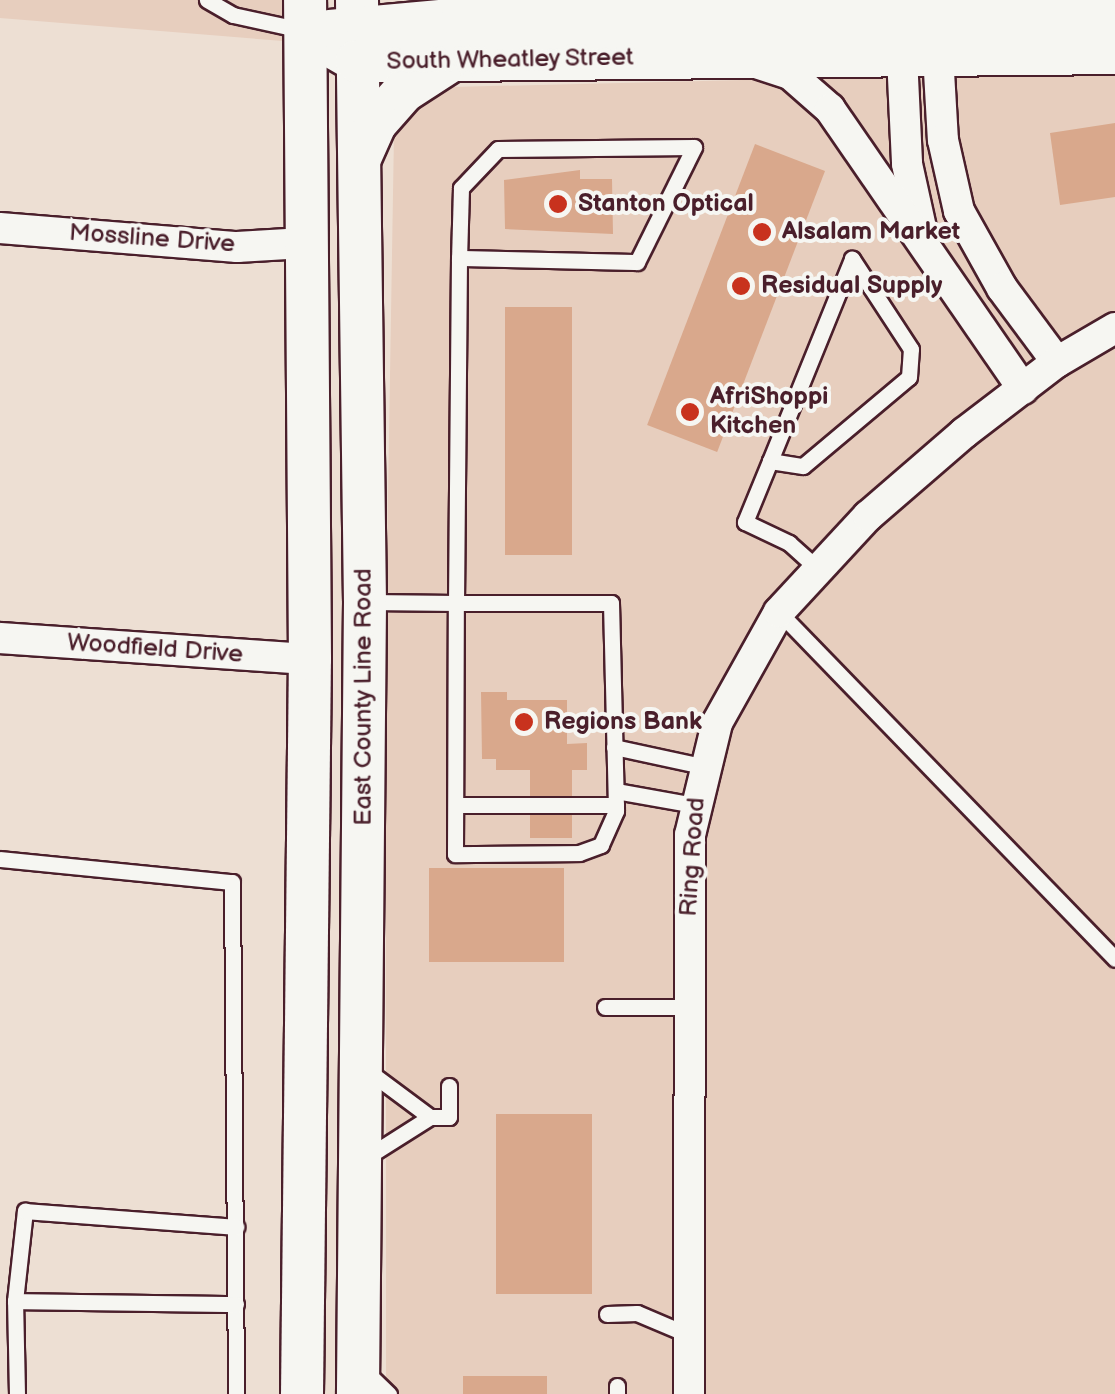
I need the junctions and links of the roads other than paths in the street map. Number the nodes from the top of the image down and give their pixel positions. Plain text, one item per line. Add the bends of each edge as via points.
1 (207, 0) edge
2 (408, 0) edge
3 (627, 8) edge
4 (305, 15) edge
5 (1115, 17) edge
6 (462, 19) junction
7 (919, 24) edge
8 (357, 31) edge
9 (1115, 53) edge
10 (732, 57) junction
11 (628, 59) junction
12 (452, 60) junction
13 (358, 163) junction
14 (0, 228) edge
15 (304, 243) junction
16 (459, 258) junction
17 (946, 281) junction
18 (1115, 328) edge
19 (1057, 362) junction
20 (1023, 389) junction
21 (770, 460) junction
22 (817, 568) junction
23 (366, 602) junction
24 (456, 603) junction
25 (778, 612) junction
26 (0, 638) edge
27 (310, 659) junction
28 (614, 748) junction
29 (702, 766) junction
30 (616, 798) junction
31 (456, 805) junction
32 (694, 805) junction
33 (0, 859) edge
34 (1115, 958) edge
35 (689, 1007) junction
36 (606, 1008) dead end
37 (361, 1066) junction
38 (449, 1086) dead end
39 (430, 1118) junction
40 (360, 1162) junction
41 (236, 1227) junction
42 (15, 1301) junction
43 (236, 1304) junction
44 (607, 1314) dead end
45 (689, 1336) junction
46 (358, 1379) edge
47 (17, 1394) edge
48 (236, 1394) edge
49 (302, 1394) edge
50 (388, 1394) edge
51 (689, 1394) edge

1 - 4 lane via 232,15
2 - 6 main road
3 - 6 main road, South Wheatley Street
3 - 7 main road, South Wheatley Street
3 - 11 lane
4 - 8 main road, South Wheatley Street
4 - 15 main road
5 - 7 main road, South Wheatley Street
6 - 8 main road, South Wheatley Street
7 - 9 main road, South Wheatley Street
7 - 10 main road, South Wheatley Street
7 - 17 street via 913,204
7 - 19 street via 959,211 992,272
8 - 12 main road, South Wheatley Street
8 - 13 main road, East County Line Road
10 - 11 main road, South Wheatley Street
10 - 17 street via 790,74 818,96
11 - 12 main road, South Wheatley Street
12 - 13 main road via 404,90 376,124
13 - 23 main road, East County Line Road
14 - 15 street, Mossline Drive via 237,247
15 - 27 main road
16 - 16 lane via 461,188 498,149 694,146 637,262
16 - 24 lane
17 - 20 street
18 - 19 street, Ring Road
19 - 20 street, Ring Road
20 - 22 street, Ring Road via 918,472
21 - 21 lane via 822,332 852,259 911,349 909,378 803,466
21 - 22 lane via 745,522 789,544
22 - 25 street, Ring Road
23 - 24 lane
23 - 37 main road, East County Line Road
24 - 28 lane via 611,603
24 - 31 lane
25 - 29 street, Ring Road via 734,686
25 - 34 lane
26 - 27 street, Woodfield Drive
27 - 49 main road
28 - 29 lane
28 - 30 lane
29 - 32 street, Ring Road
30 - 31 lane
30 - 31 lane via 613,829 590,851 455,854
30 - 32 lane
32 - 35 street, Ring Road
33 - 41 lane via 232,882
35 - 36 lane
35 - 45 street, Ring Road
37 - 39 lane
37 - 40 main road, East County Line Road
38 - 39 lane via 449,1118
39 - 40 lane
40 - 46 main road, East County Line Road
41 - 42 lane via 24,1212
41 - 43 lane
42 - 43 lane
42 - 47 lane
43 - 48 lane
44 - 45 lane via 637,1313
45 - 51 street, Ring Road
46 - 50 lane

